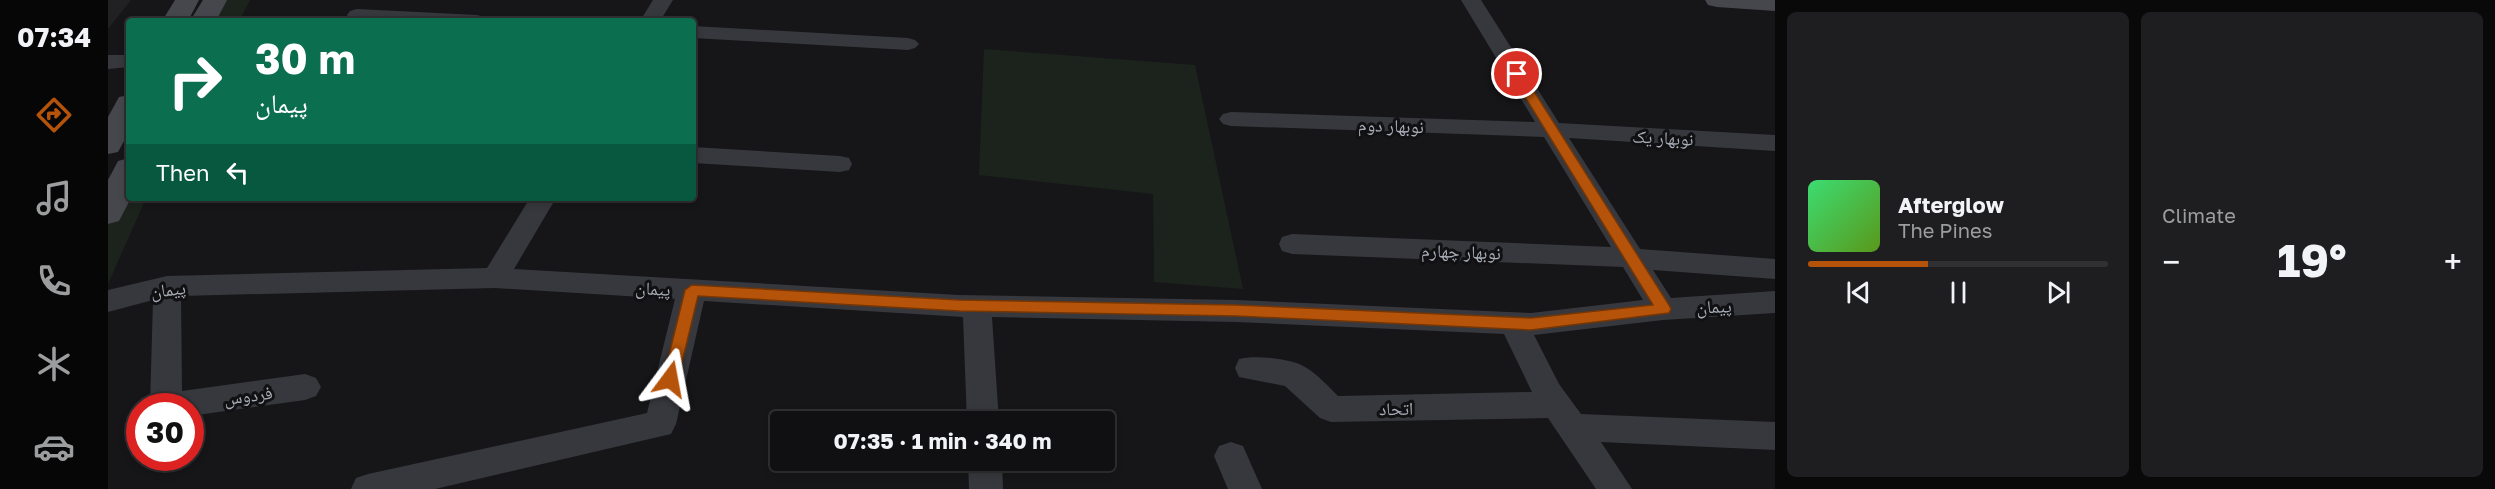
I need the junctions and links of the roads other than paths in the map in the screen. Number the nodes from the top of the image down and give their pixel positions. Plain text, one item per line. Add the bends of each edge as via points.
1 (187, 0) edge
2 (215, 0) edge
3 (663, 0) edge
4 (1471, 0) edge
5 (1717, 0) edge
6 (1775, 4) edge
7 (357, 15) dead end
8 (177, 18) edge
9 (205, 18) edge
10 (417, 18) edge
11 (652, 18) edge
12 (696, 32) edge
13 (908, 44) dead end
14 (126, 61) edge
15 (108, 62) edge
16 (126, 109) edge
17 (1231, 119) dead end
18 (1551, 130) junction
19 (1775, 143) edge
20 (108, 145) edge
21 (696, 155) edge
22 (840, 164) dead end
23 (126, 174) edge
24 (541, 201) edge
25 (108, 213) edge
26 (1292, 244) dead end
27 (1631, 258) junction
28 (1775, 269) edge
29 (495, 278) junction
30 (167, 286) junction
31 (692, 290) junction
32 (108, 301) edge
33 (1775, 302) edge
34 (977, 306) junction
35 (1663, 309) junction
36 (1514, 324) junction
37 (1250, 368) dead end
38 (305, 387) dead end
39 (982, 411) edge
40 (1564, 416) junction
41 (1775, 436) edge
42 (1231, 456) dead end
43 (985, 471) edge
44 (368, 489) edge
45 (986, 489) edge
46 (1245, 489) edge
47 (1615, 489) edge

1 - 8 main road
2 - 9 main road
3 - 11 street
4 - 18 street
5 - 6 main road
7 - 10 street
12 - 13 street
14 - 15 street
16 - 20 main road
17 - 18 street, نوبهار دوم
18 - 19 street, نوبهار یک
18 - 27 street
21 - 22 street
23 - 25 main road
24 - 29 street
26 - 27 street, نوبهار چهارم
27 - 28 street, نوبهار چهارم
27 - 35 street
29 - 30 street, پیمان
29 - 31 street, پیمان
30 - 32 street, پیمان
30 - 38 street, فردوس via 166,405
31 - 34 street, پیمان
31 - 44 street via 660,424
33 - 35 street, پیمان
34 - 36 street, پیمان via 1236,310
34 - 39 street
35 - 36 street, پیمان
36 - 40 street via 1548,393
37 - 40 street, اتحاد via 1294,375 1331,409
40 - 41 street, اتحاد
40 - 47 street
42 - 46 street
43 - 45 street

